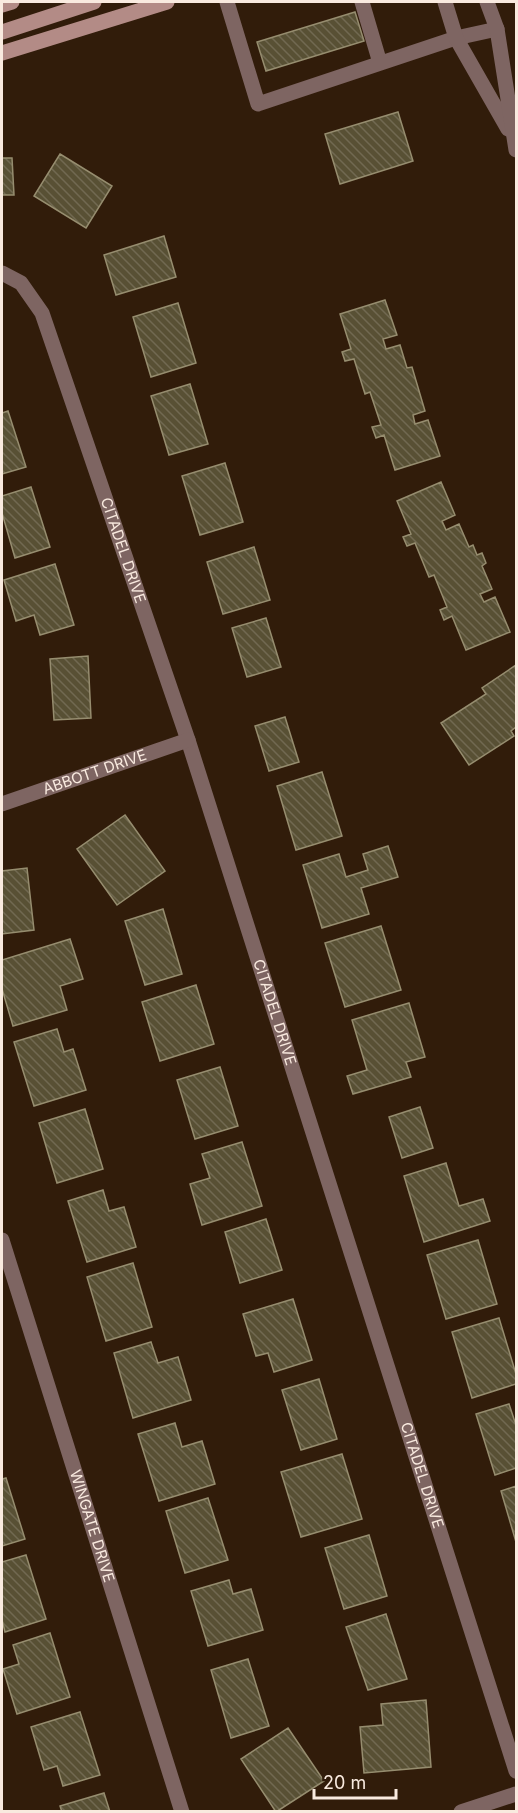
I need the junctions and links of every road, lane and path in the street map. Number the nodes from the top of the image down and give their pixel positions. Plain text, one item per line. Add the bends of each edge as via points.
1 (12, 2) edge
2 (94, 2) edge
3 (167, 2) edge
4 (227, 2) edge
5 (362, 2) edge
6 (445, 2) edge
7 (487, 2) edge
8 (2, 5) edge
9 (496, 29) junction
10 (2, 32) edge
11 (456, 38) junction
12 (2, 53) edge
13 (380, 63) junction
14 (514, 144) edge
15 (2, 273) edge
16 (188, 740) junction
17 (2, 804) edge
18 (2, 1240) edge
19 (516, 1771) edge
20 (516, 1794) edge
21 (182, 1812) edge
22 (461, 1812) edge

1 - 8 street
2 - 10 street
3 - 12 street
4 - 13 street via 258,104
5 - 13 street
6 - 11 street
7 - 9 street
9 - 11 street
9 - 14 street
11 - 13 street
11 - 14 street
15 - 16 street, CITADEL DRIVE via 21,283 42,313
16 - 17 street, ABBOTT DRIVE
16 - 19 street, CITADEL DRIVE
18 - 21 street, WINGATE DRIVE
20 - 22 street

